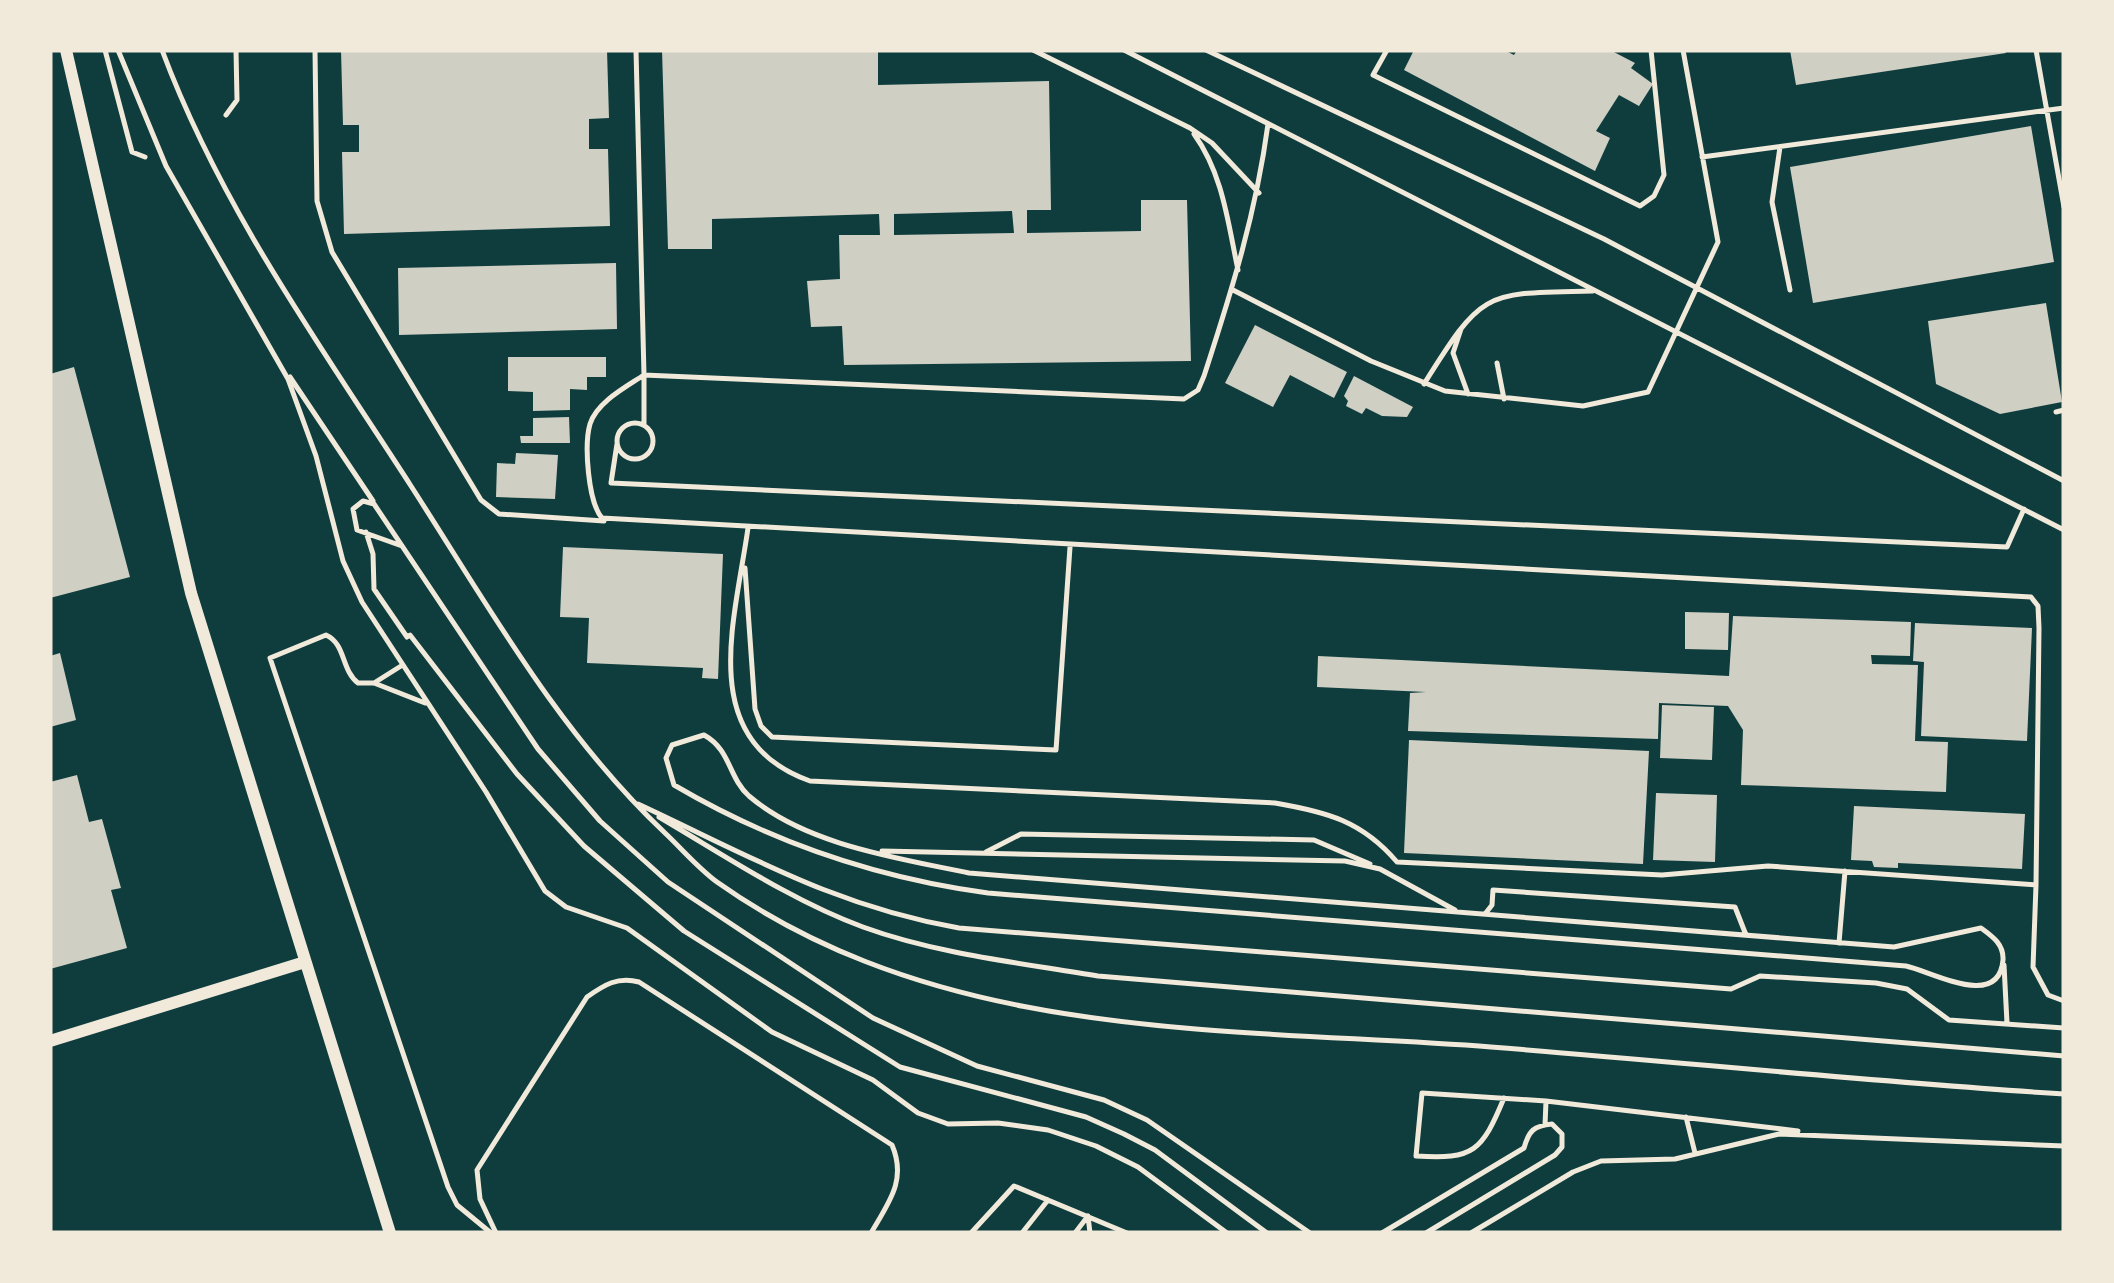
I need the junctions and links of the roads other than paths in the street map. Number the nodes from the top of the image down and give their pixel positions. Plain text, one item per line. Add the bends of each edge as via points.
1 (66, 50) edge
2 (106, 50) edge
3 (118, 50) edge
4 (162, 50) edge
5 (236, 50) edge
6 (315, 50) edge
7 (636, 50) edge
8 (1033, 50) edge
9 (1124, 50) edge
10 (1206, 50) edge
11 (1387, 50) edge
12 (1652, 50) edge
13 (1683, 50) edge
14 (2036, 50) edge
15 (2064, 108) edge
16 (2044, 111) junction
17 (226, 114) dead end
18 (1268, 124) junction
19 (1190, 128) junction
20 (1780, 146) junction
21 (145, 157) dead end
22 (1702, 157) junction
23 (1259, 192) junction
24 (2064, 206) edge
25 (1238, 272) junction
26 (1232, 289) junction
27 (1790, 290) dead end
28 (1596, 292) junction
29 (1464, 322) junction
30 (258, 328) junction
31 (1496, 363) dead end
32 (644, 374) junction
33 (1424, 384) junction
34 (1469, 396) junction
35 (1504, 400) junction
36 (644, 425) junction
37 (618, 444) junction
38 (2064, 481) edge
39 (374, 504) junction
40 (2024, 509) junction
41 (614, 521) junction
42 (748, 528) junction
43 (2064, 530) edge
44 (366, 532) junction
45 (402, 546) junction
46 (1070, 547) junction
47 (744, 556) junction
48 (401, 666) junction
49 (374, 683) junction
50 (426, 703) junction
51 (630, 801) junction
52 (870, 850) junction
53 (983, 853) junction
54 (1380, 869) junction
55 (1845, 872) junction
56 (2036, 885) junction
57 (1460, 912) junction
58 (1485, 914) junction
59 (1746, 936) junction
60 (1839, 943) junction
61 (2004, 957) junction
62 (304, 962) junction
63 (2064, 1000) edge
64 (2007, 1023) junction
65 (2064, 1028) edge
66 (50, 1041) edge
67 (2064, 1056) edge
68 (2064, 1094) edge
69 (1504, 1098) junction
70 (1546, 1101) junction
71 (1686, 1117) junction
72 (1545, 1125) junction
73 (1816, 1134) junction
74 (2064, 1146) edge
75 (1696, 1154) junction
76 (1049, 1199) junction
77 (1088, 1216) junction
78 (390, 1233) edge
79 (493, 1233) edge
80 (871, 1233) edge
81 (971, 1233) edge
82 (1022, 1233) edge
83 (1074, 1233) edge
84 (1090, 1233) edge
85 (1127, 1233) edge
86 (1227, 1233) edge
87 (1266, 1233) edge
88 (1310, 1233) edge
89 (1382, 1233) edge
90 (1426, 1233) edge
91 (1471, 1233) edge

1 - 62 street via 191,594
2 - 21 lane via 132,152
3 - 30 lane via 166,166
4 - 51 lane via 229,200 299,315 524,664
5 - 17 lane via 237,100
6 - 41 lane via 320,223 481,500 498,514
7 - 32 lane
8 - 19 lane
9 - 18 lane
10 - 38 lane via 1604,240
11 - 12 lane via 1373,75 1640,206 1664,176
13 - 22 lane
14 - 16 lane
15 - 16 lane
16 - 20 lane
16 - 24 lane
18 - 23 lane
18 - 28 lane
19 - 23 lane
19 - 25 lane via 1211,157
20 - 22 lane
20 - 27 lane via 1772,202
22 - 35 lane via 1718,242 1656,380 1636,398 1605,404
23 - 25 lane
25 - 26 lane
26 - 32 lane via 1198,390 1184,399
26 - 33 lane
28 - 29 lane via 1511,293 1480,306
28 - 40 lane
29 - 33 lane
29 - 34 lane via 1454,353
30 - 39 lane
30 - 48 lane via 304,420 343,561
31 - 35 lane
32 - 36 lane
32 - 41 lane via 590,424 590,498 602,518
33 - 34 lane
34 - 35 lane
36 - 37 lane via 623,428
36 - 37 lane via 654,441 646,456 628,458
37 - 40 lane via 611,483 2007,547
39 - 44 lane via 363,501 353,509 357,530
39 - 45 lane
40 - 43 lane
41 - 42 lane
42 - 46 lane
42 - 47 lane
44 - 45 lane
44 - 87 lane via 374,589 484,736 584,846 672,922 900,1067 1086,1116 1155,1150
45 - 88 lane via 538,748 600,821 668,882 873,1018 977,1066 1104,1100 1147,1120
46 - 47 lane via 1056,750 772,738 754,709
46 - 56 lane via 2031,597 2040,628
47 - 55 lane via 731,645 736,709 754,748 810,781 1274,803 1340,816 1365,829 1397,862 1662,875 1768,866
48 - 49 lane
48 - 50 lane
49 - 50 lane
49 - 79 lane via 350,677 338,644 326,634 270,658 448,1187 457,1204
50 - 86 lane via 533,875 566,907 628,928 772,1032 873,1080 918,1113 948,1124 1048,1130 1096,1146 1138,1167
51 - 64 lane via 796,882 888,915 959,928 1731,989 1760,976 1876,983 1908,989 1949,1020
51 - 67 lane via 863,928 979,956 1098,976
51 - 68 lane via 712,878 777,920 918,982 1000,1004 1184,1031 1486,1047
52 - 53 lane
52 - 57 lane via 969,873
52 - 61 lane via 774,814 745,793 720,744 704,735 672,745 666,758 674,785 837,860 916,883 1906,966 1968,988 1988,984
53 - 54 lane via 1345,861
53 - 54 lane via 1021,834 1314,840
54 - 57 lane
55 - 56 lane
55 - 60 lane
56 - 63 lane via 2033,967 2048,995
57 - 58 lane
58 - 59 lane
58 - 59 lane via 1492,890 1735,907
59 - 60 lane
60 - 61 lane via 1906,946 1981,928 1997,940
61 - 64 lane
62 - 66 street
62 - 78 street
64 - 65 lane
69 - 69 lane via 1422,1093 1416,1156 1471,1153 1492,1128
69 - 70 lane
70 - 71 lane
70 - 72 lane
71 - 73 lane
71 - 75 lane
72 - 89 lane via 1528,1133 1524,1148
72 - 90 lane via 1562,1134 1562,1148
73 - 74 lane
73 - 75 lane via 1779,1134
75 - 91 lane via 1601,1161
76 - 77 lane
76 - 81 lane via 1014,1186
76 - 82 lane
77 - 83 lane
77 - 84 lane
77 - 85 lane
79 - 80 lane via 477,1170 586,997 626,978 892,1145 898,1185

